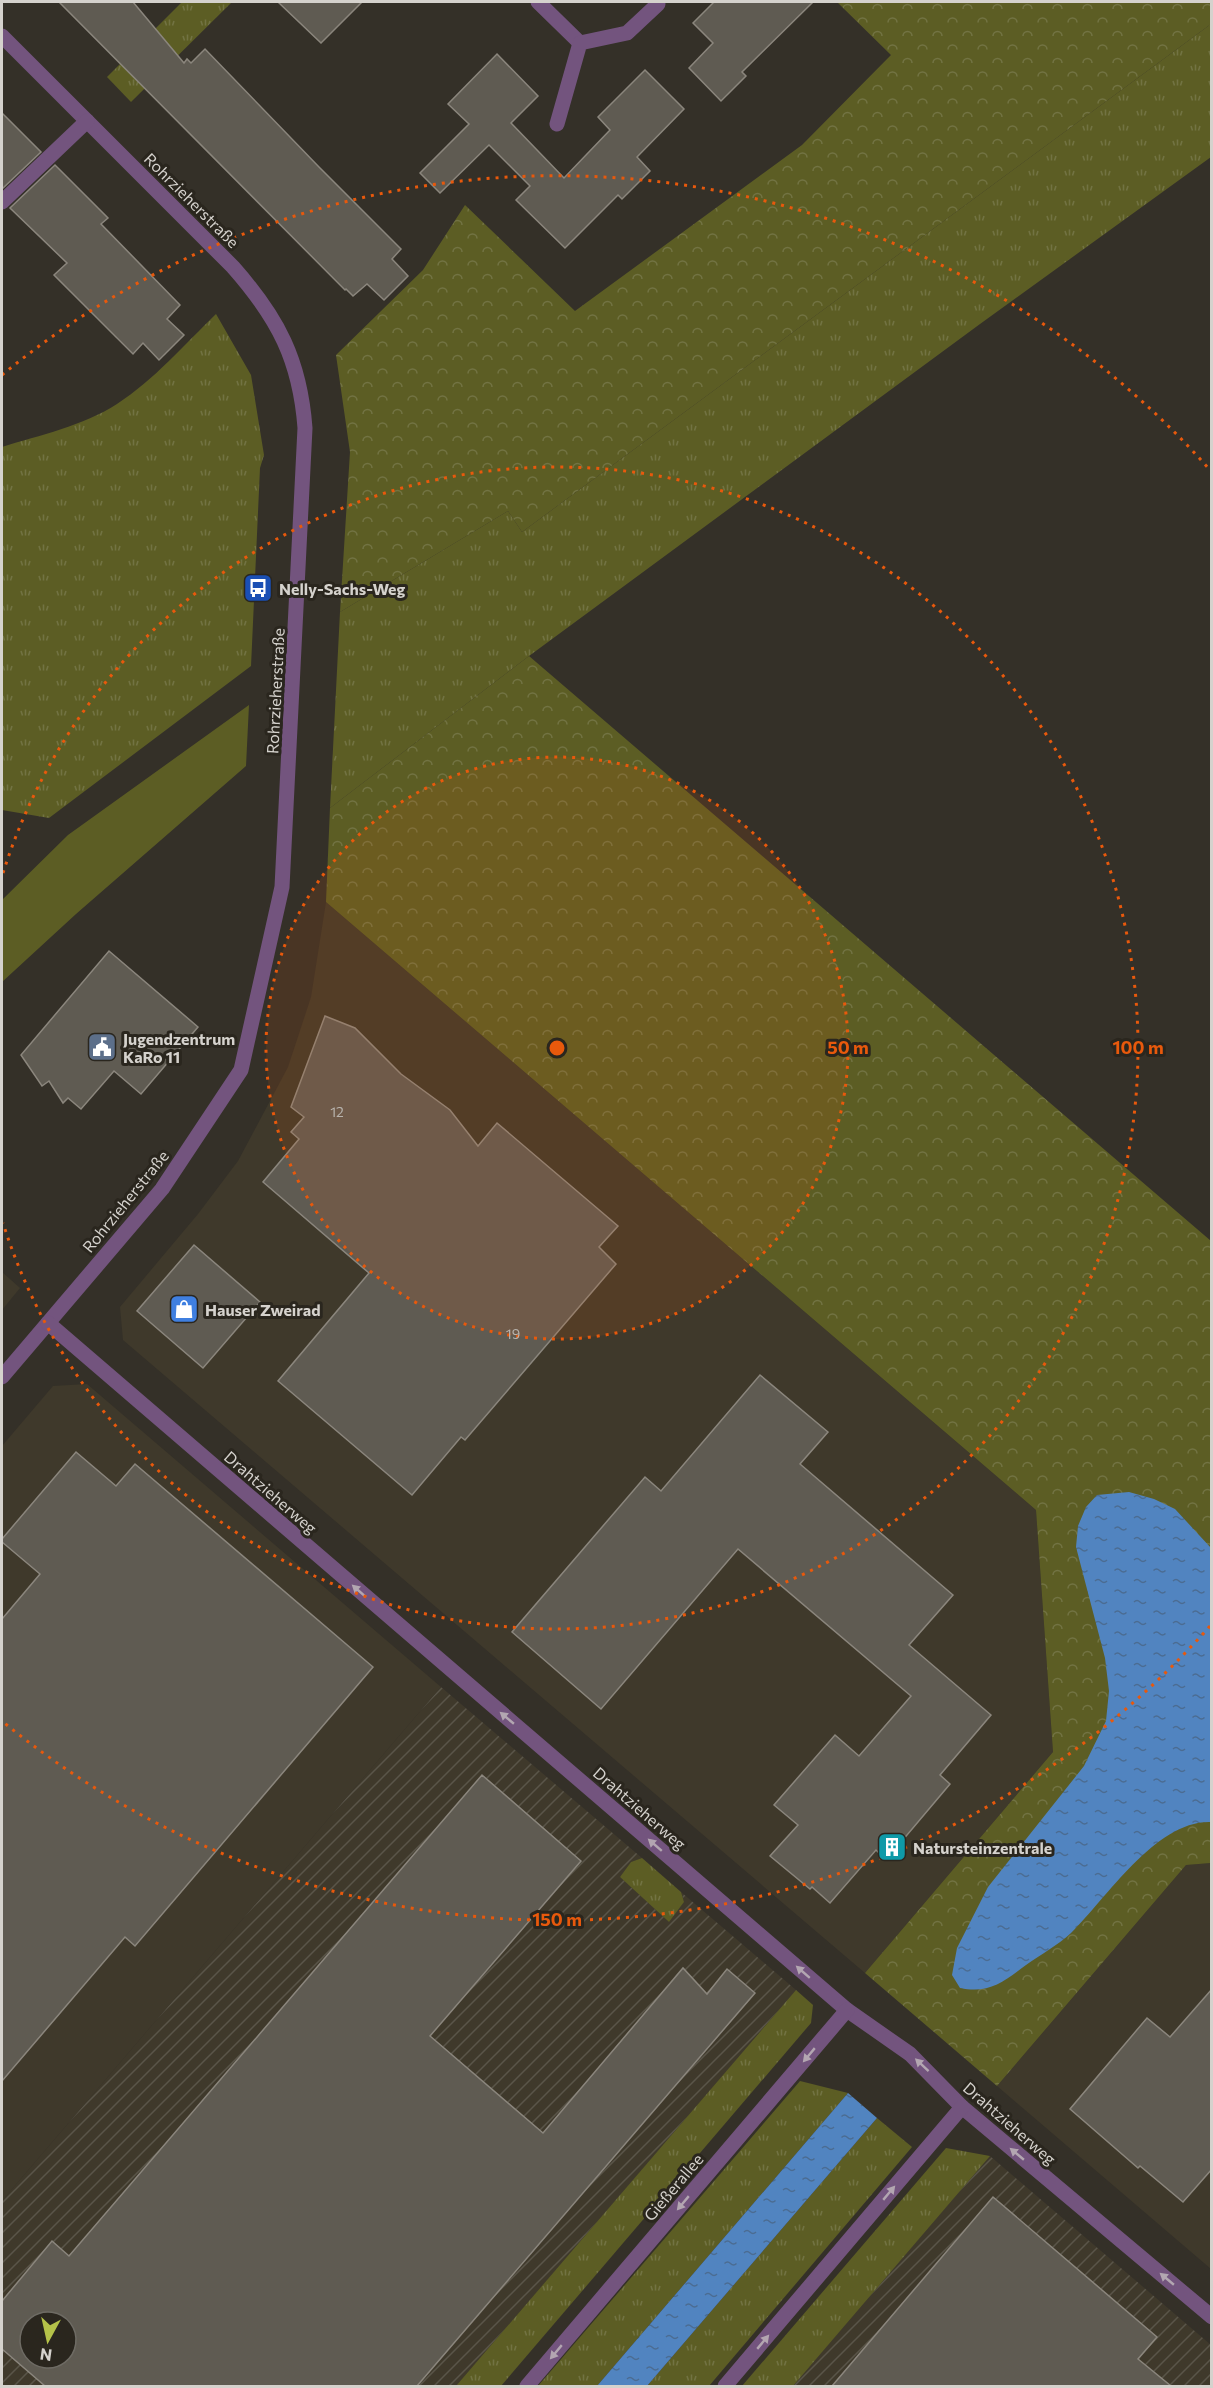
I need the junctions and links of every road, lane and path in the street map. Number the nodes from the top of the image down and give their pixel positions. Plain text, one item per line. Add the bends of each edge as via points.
1 (538, 2) edge
2 (657, 4) dead end
3 (2, 36) edge
4 (580, 43) junction
5 (87, 121) junction
6 (557, 124) dead end
7 (2, 202) edge
8 (48, 1323) junction
9 (2, 1377) edge
10 (848, 2010) junction
11 (962, 2107) junction
12 (1212, 2317) edge
13 (527, 2386) edge
14 (725, 2386) edge

1 - 4 street
2 - 4 street via 627,33
3 - 5 street, Rohrzieherstraße
4 - 6 street
5 - 7 street
5 - 8 street, Rohrzieherstraße via 233,267 268,309 291,352 300,386 304,464 282,887 241,1070 162,1189
8 - 9 street, Rohrzieherstraße
10 -> 8 street, Drahtzieherweg
11 -> 10 street, Drahtzieherweg via 910,2054
10 -> 13 street, Gießerallee
12 -> 11 street, Drahtzieherweg
14 -> 11 street

